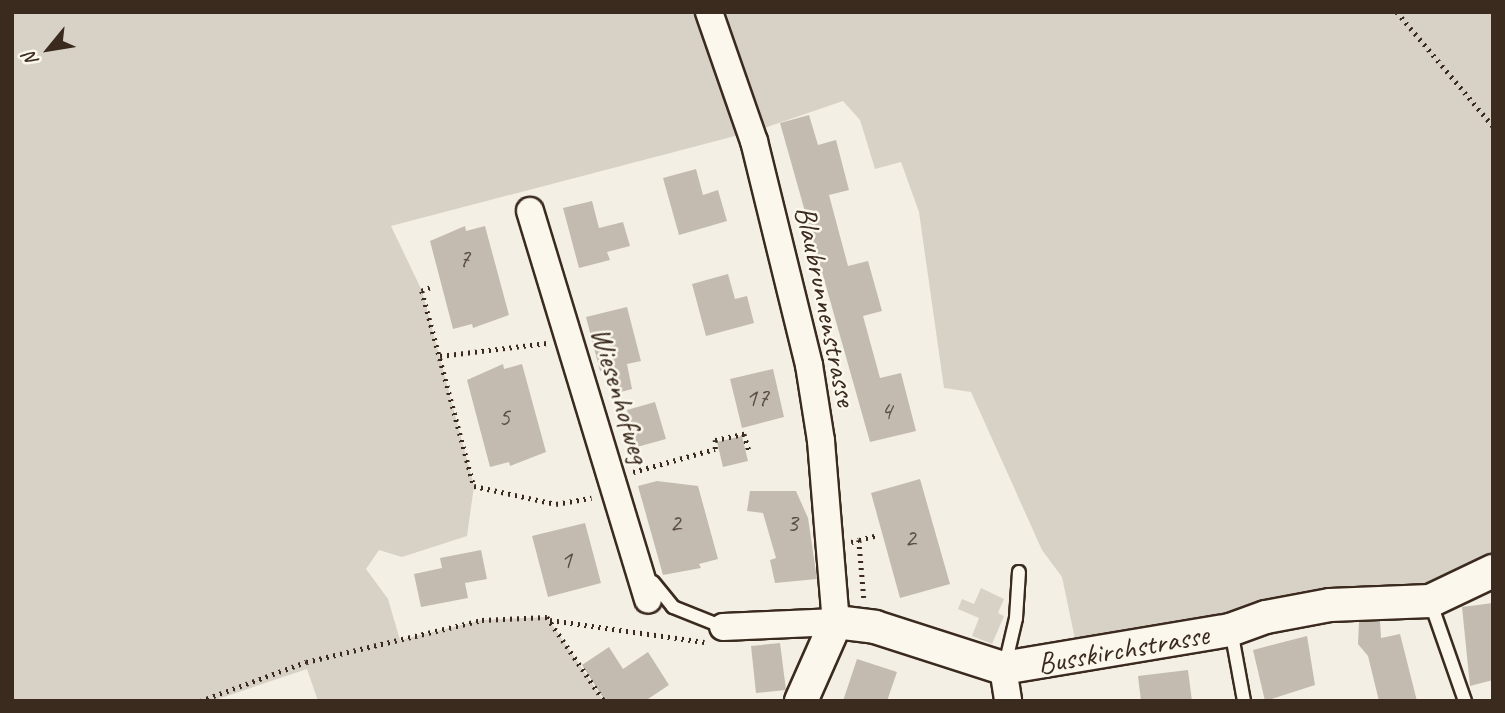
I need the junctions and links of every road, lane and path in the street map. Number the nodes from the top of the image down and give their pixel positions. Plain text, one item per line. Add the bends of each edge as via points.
1 (709, 12) edge
2 (1397, 12) edge
3 (1493, 126) edge
4 (530, 211) dead end
5 (430, 288) dead end
6 (568, 338) junction
7 (440, 356) junction
8 (467, 426) dead end
9 (459, 428) junction
10 (749, 450) dead end
11 (650, 467) dead end
12 (616, 494) junction
13 (878, 535) dead end
14 (859, 540) junction
15 (828, 548) junction
16 (1019, 572) dead end
17 (1493, 572) edge
18 (650, 587) joint
19 (1430, 601) junction
20 (874, 603) dead end
21 (836, 622) junction
22 (723, 627) joint
23 (1230, 630) junction
24 (1003, 668) junction
25 (200, 701) edge
26 (604, 701) edge
27 (802, 701) edge
28 (1008, 701) edge
29 (1244, 701) edge
30 (1465, 701) edge

1 - 15 street, Blaubrunnenstrasse via 754,141 809,365
2 - 3 path
4 - 6 street, Wiesenhofweg
5 - 7 path via 422,290
6 - 7 path
6 - 12 street, Wiesenhofweg
7 - 9 path
8 - 9 path
9 - 12 path via 474,486 556,504
10 - 11 path via 744,434 715,440 715,449
12 - 18 street, Wiesenhofweg
13 - 14 path
14 - 15 path
14 - 20 path via 862,598
15 - 21 street, Blaubrunnenstrasse
16 - 24 lane via 1016,618
17 - 19 street, Busskirchstrasse
18 - 22 lane via 673,607
19 - 23 street, Busskirchstrasse via 1330,606
19 - 30 lane
21 - 22 street
21 - 24 street, Busskirchstrasse via 876,627
21 - 27 street
23 - 24 street, Busskirchstrasse
23 - 29 lane
24 - 28 street
25 - 26 path via 306,662 482,621 547,617

